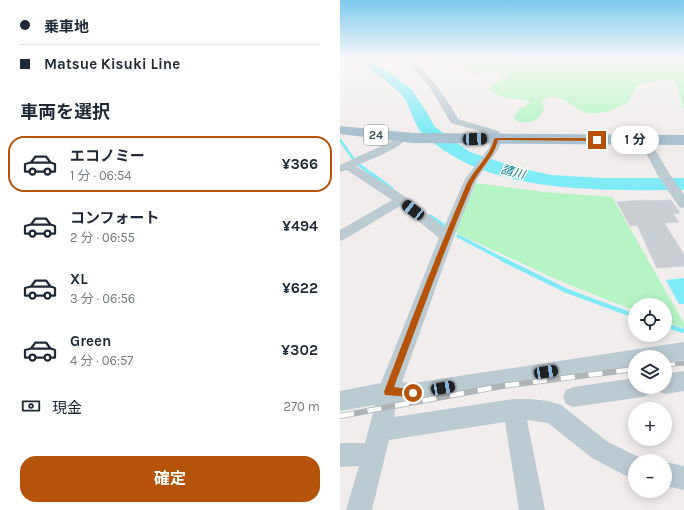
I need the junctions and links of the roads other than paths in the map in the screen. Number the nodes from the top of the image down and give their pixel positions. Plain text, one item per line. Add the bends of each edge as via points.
1 (432, 83) edge
2 (340, 130) edge
3 (407, 138) junction
4 (499, 139) junction
5 (644, 140) junction
6 (684, 140) edge
7 (344, 168) edge
8 (401, 200) junction
9 (681, 200) edge
10 (340, 236) edge
11 (447, 237) junction
12 (684, 351) edge
13 (672, 353) edge
14 (628, 359) edge
15 (684, 381) edge
16 (672, 383) edge
17 (628, 389) edge
18 (388, 392) junction
19 (573, 397) dead end
20 (340, 400) edge
21 (514, 410) junction
22 (380, 430) junction
23 (374, 454) junction
24 (340, 455) edge
25 (628, 465) edge
26 (672, 475) edge
27 (684, 478) edge
28 (359, 510) edge
29 (532, 510) edge

1 - 4 street via 454,122 491,130 500,135
2 - 3 main road, 24
3 - 4 main road, 24
3 - 7 street
4 - 5 main road, 24
4 - 11 street via 474,174
5 - 6 main road, 24
5 - 9 street via 662,174
7 - 8 street
8 - 10 street
8 - 11 street
11 - 18 street
12 - 13 street
14 - 18 street via 413,393
15 - 16 street
17 - 19 street
18 - 20 street
18 - 22 street
21 - 22 street
21 - 25 street via 533,409 553,413 600,450
21 - 29 street
22 - 23 street
23 - 24 street
23 - 28 street
26 - 27 street

